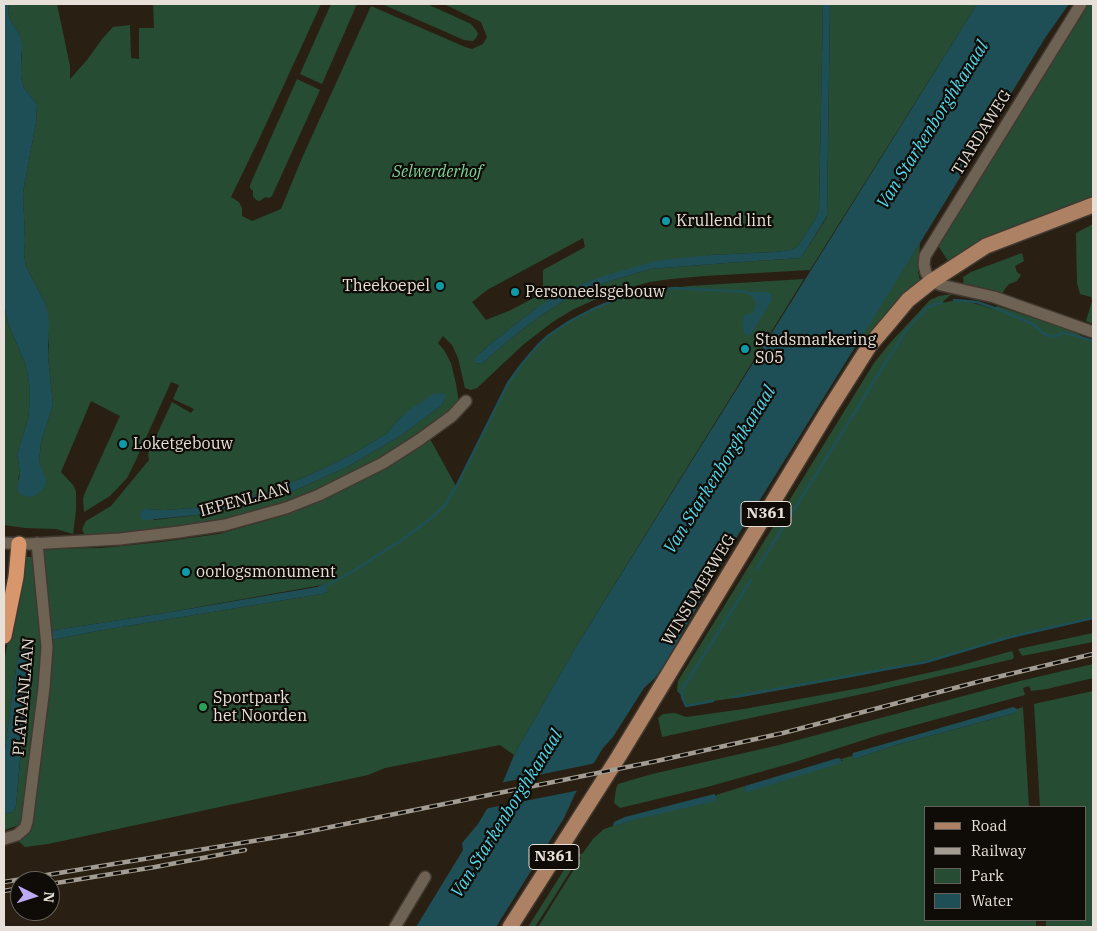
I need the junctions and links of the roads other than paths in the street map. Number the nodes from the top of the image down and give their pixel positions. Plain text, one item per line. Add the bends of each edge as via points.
1 (1081, 4) edge
2 (1093, 205) edge
3 (932, 281) junction
4 (1093, 332) edge
5 (466, 402) dead end
6 (11, 543) edge
7 (37, 543) junction
8 (4, 636) edge
9 (4, 839) edge
10 (425, 877) dead end
11 (395, 927) edge
12 (510, 927) edge

1 - 3 street, TJARDAWEG via 925,256 924,269
2 - 3 main road, WINSUMERWEG / N361 via 986,246
3 - 4 street via 994,297
3 - 12 main road, WINSUMERWEG / N361 via 908,300 870,345
5 - 7 street, IEPENLAAN via 426,436 382,463 286,508 225,525 179,532
6 - 7 street, IEPENLAAN
6 - 8 highway via 16,577
7 - 9 street, PLATAANLAAN via 47,647 44,688 27,822 21,832
10 - 11 street

